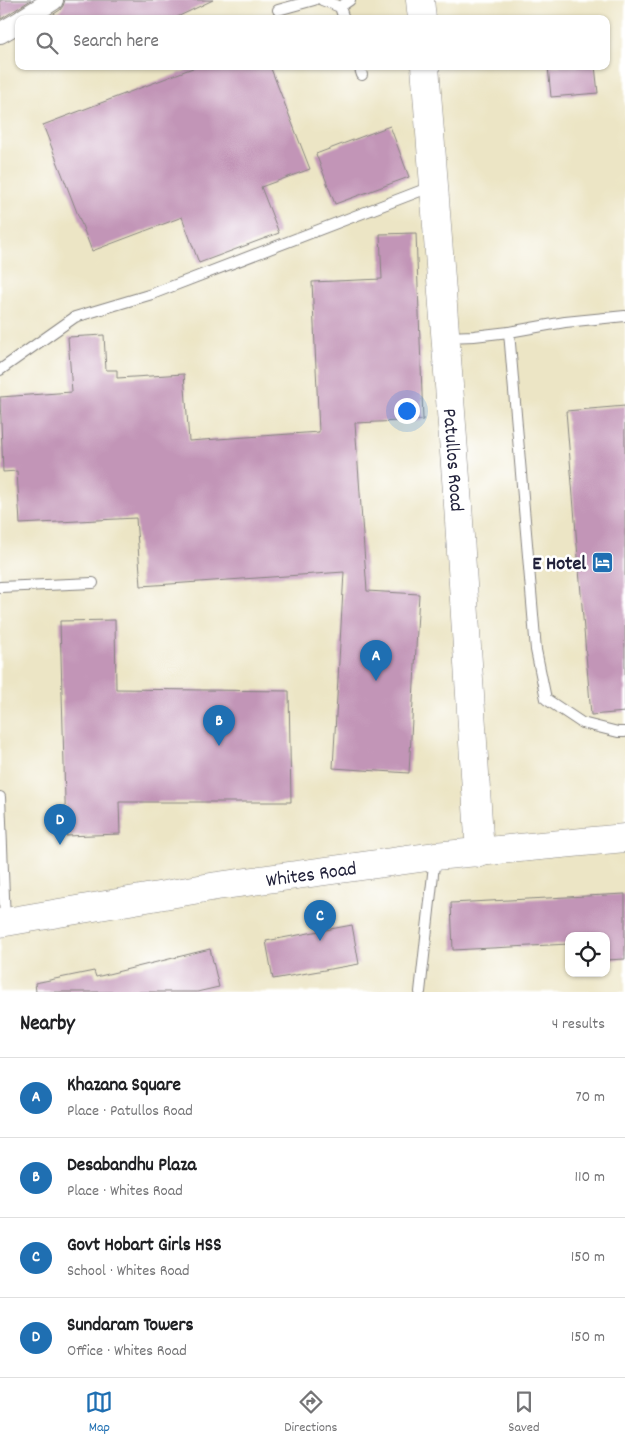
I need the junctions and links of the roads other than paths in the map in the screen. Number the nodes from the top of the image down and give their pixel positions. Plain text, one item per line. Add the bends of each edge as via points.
1 (53, 0) edge
2 (314, 0) edge
3 (322, 0) edge
4 (350, 0) edge
5 (420, 0) edge
6 (340, 7) junction
7 (278, 10) dead end
8 (30, 15) edge
9 (343, 15) edge
10 (422, 15) edge
11 (15, 25) edge
12 (0, 34) edge
13 (425, 70) edge
14 (434, 186) junction
15 (625, 316) edge
16 (509, 332) junction
17 (445, 337) junction
18 (0, 370) edge
19 (93, 583) dead end
20 (0, 587) edge
21 (625, 732) edge
22 (0, 796) edge
23 (625, 838) edge
24 (480, 852) junction
25 (435, 856) junction
26 (3, 923) edge
27 (420, 992) edge

1 - 8 street
2 - 7 lane
3 - 6 lane
4 - 6 lane
5 - 10 street
6 - 9 lane
11 - 12 street
13 - 14 street, Patullos Road
14 - 17 street, Patullos Road
14 - 18 lane via 152,294 75,317
15 - 16 lane
16 - 17 lane
16 - 21 lane via 536,650 546,699 582,723
17 - 24 street, Patullos Road
19 - 20 lane
22 - 26 lane
23 - 24 street, Whites Road
24 - 25 street, Whites Road
25 - 26 street, Whites Road via 216,886
25 - 27 lane

